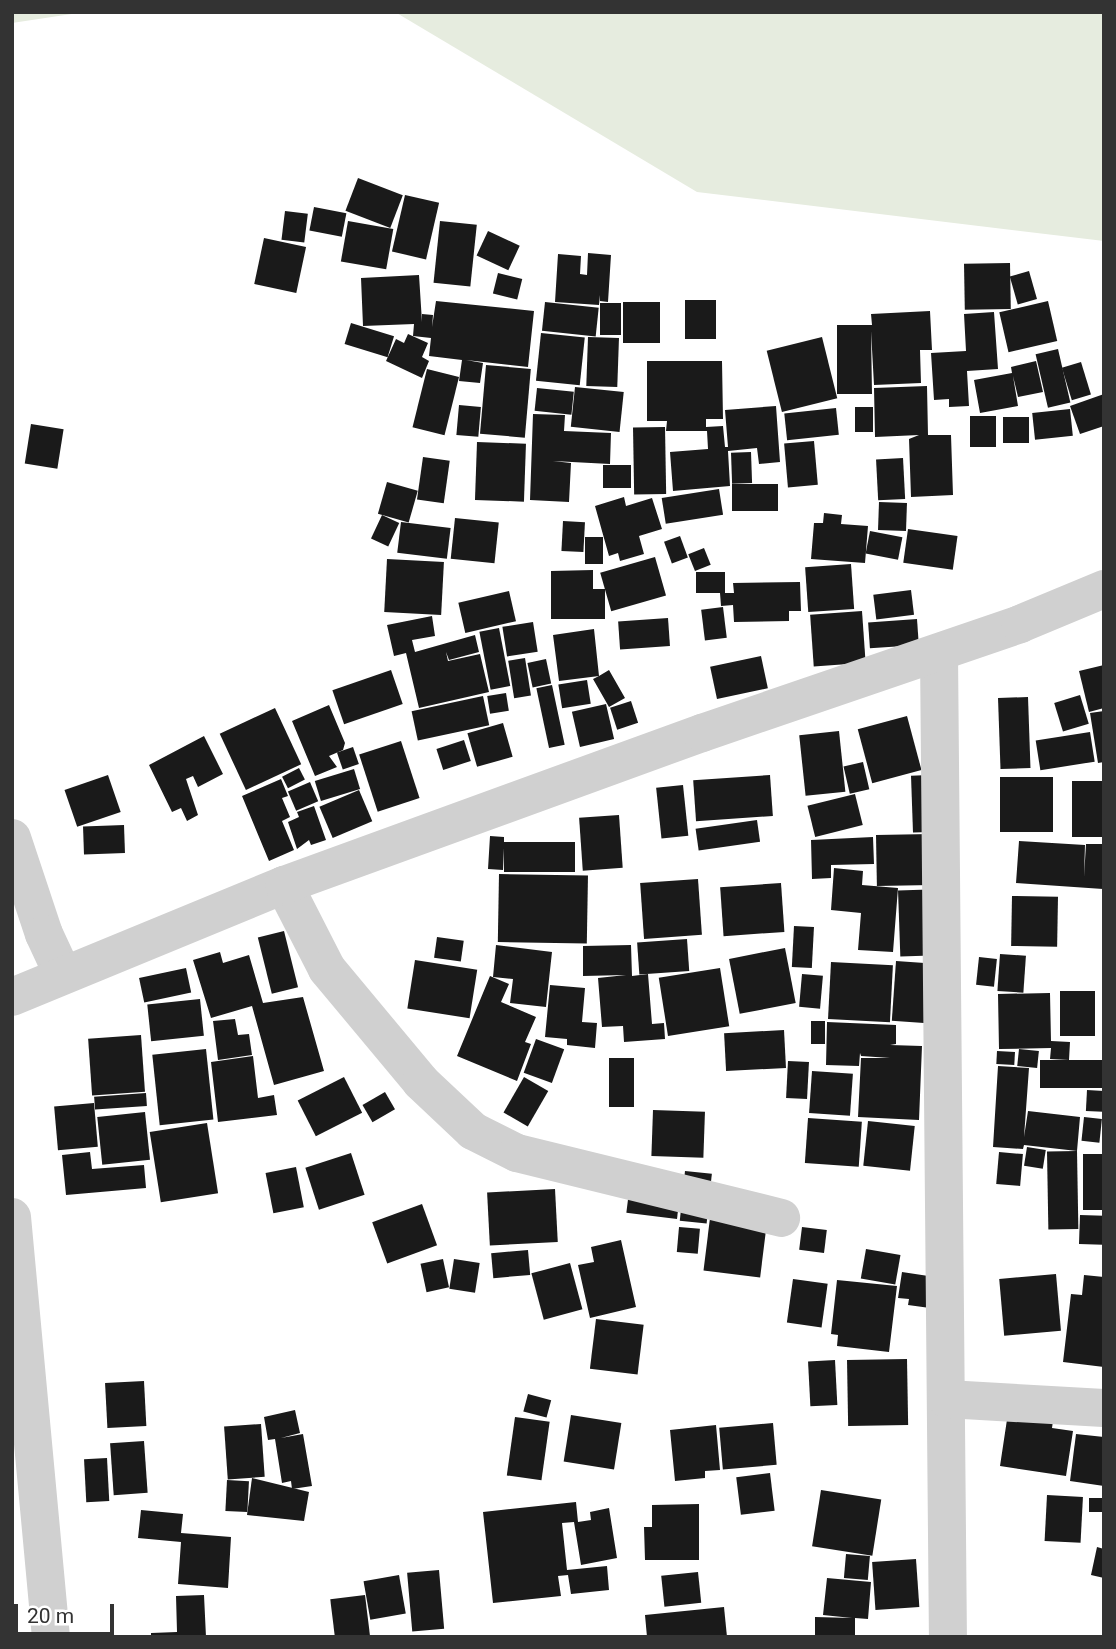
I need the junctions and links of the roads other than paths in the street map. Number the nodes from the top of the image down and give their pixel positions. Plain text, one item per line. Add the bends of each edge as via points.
1 (1104, 590) edge
2 (939, 653) junction
3 (12, 838) edge
4 (284, 885) junction
5 (44, 934) junction
6 (63, 975) junction
7 (13, 996) edge
8 (12, 1217) edge
9 (781, 1218) dead end
10 (947, 1399) junction
11 (1104, 1409) edge
12 (51, 1637) edge
13 (948, 1637) edge

1 - 2 street
2 - 4 street
2 - 10 street
3 - 5 street
4 - 6 street
4 - 9 street via 327,969 421,1082 473,1131 517,1153
5 - 6 street
5 - 7 street
6 - 7 street
8 - 12 street
10 - 11 street
10 - 13 street

